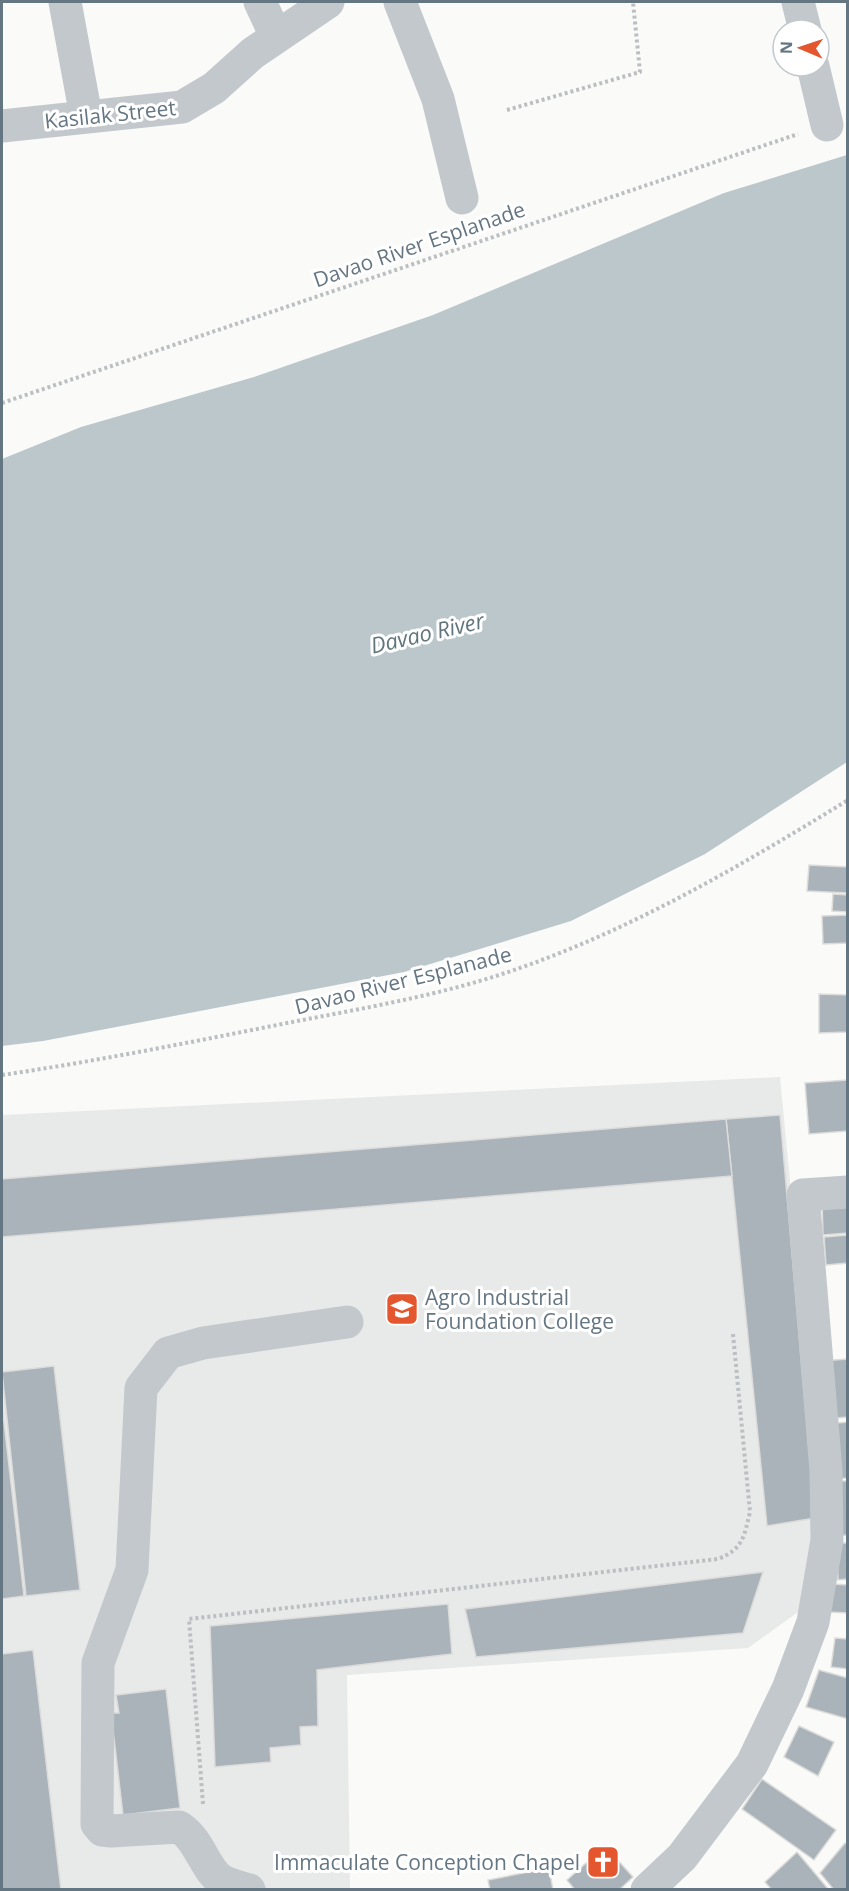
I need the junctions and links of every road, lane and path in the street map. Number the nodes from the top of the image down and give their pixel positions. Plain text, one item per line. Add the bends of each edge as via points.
1 (65, 2) edge
2 (260, 2) edge
3 (328, 2) edge
4 (400, 2) edge
5 (633, 2) edge
6 (798, 2) edge
7 (802, 18) edge
8 (276, 36) junction
9 (816, 78) edge
10 (507, 110) dead end
11 (86, 116) junction
12 (827, 124) joint
13 (2, 126) edge
14 (462, 198) dead end
15 (2, 403) edge
16 (848, 800) edge
17 (2, 1075) edge
18 (848, 1192) edge
19 (347, 1322) dead end
20 (733, 1334) dead end
21 (204, 1816) dead end
22 (249, 1890) edge
23 (647, 1890) edge

1 - 11 street
2 - 8 street
3 - 8 street, Kasilak Street
4 - 14 street via 438,99
5 - 10 path via 640,72
6 - 7 street
8 - 11 street, Kasilak Street via 214,88 182,107
9 - 12 street
11 - 13 street, Kasilak Street
12 - 15 path, Davao River Esplanade
16 - 17 path, Davao River Esplanade via 685,896 607,933 516,969 362,1008
18 - 23 street via 803,1195 828,1540 813,1622 788,1689 752,1764 682,1857
19 - 22 street via 202,1343 168,1353 141,1388 132,1570 98,1663 97,1824 102,1830 111,1831 179,1827 194,1840 221,1880
20 - 21 path via 750,1512 744,1539 733,1553 718,1559 189,1619

